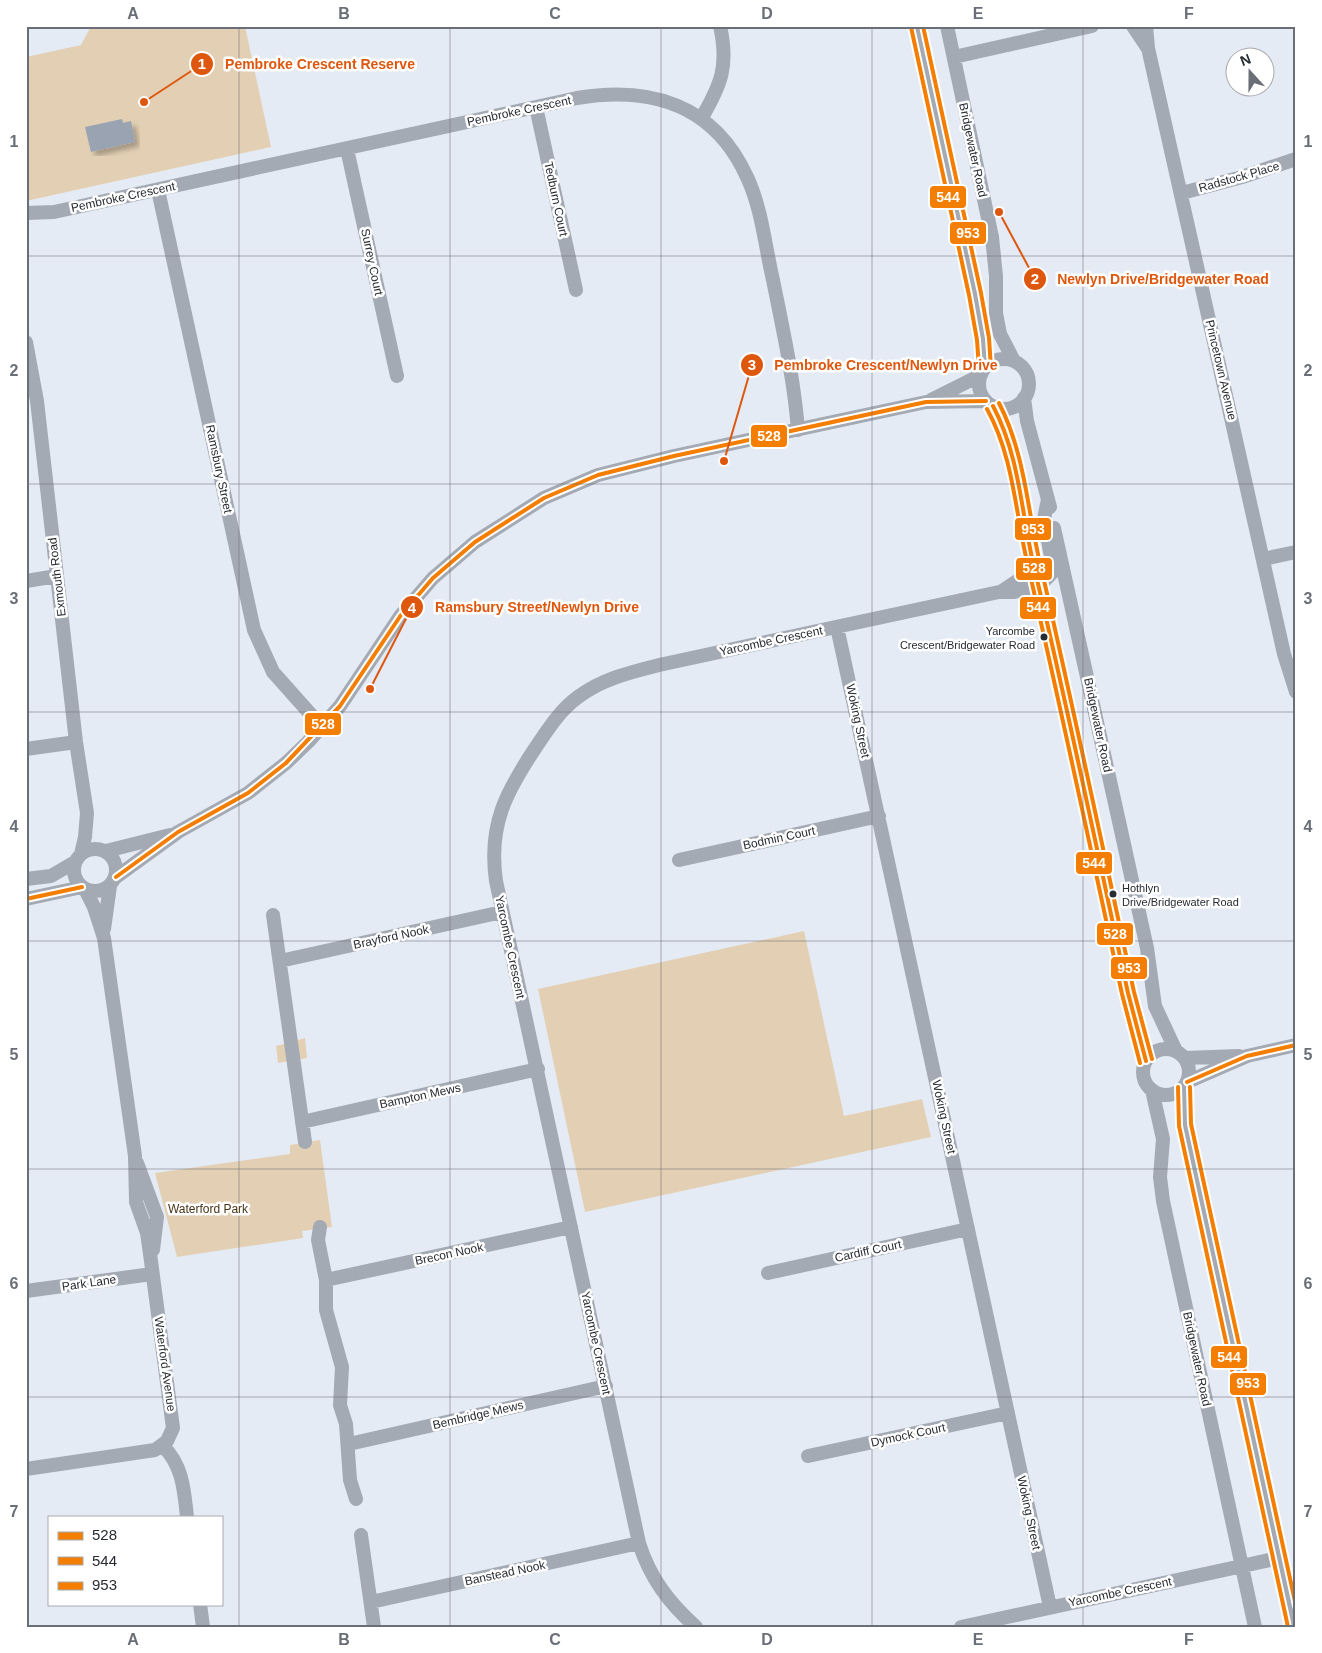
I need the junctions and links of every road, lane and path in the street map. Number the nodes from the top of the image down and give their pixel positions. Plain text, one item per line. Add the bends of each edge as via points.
1 (720, 26) edge
2 (917, 26) edge
3 (947, 26) edge
4 (1092, 26) edge
5 (1133, 26) edge
6 (1146, 26) edge
7 (1148, 48) junction
8 (954, 57) junction
9 (536, 108) junction
10 (701, 119) junction
11 (347, 148) junction
12 (1296, 159) edge
13 (158, 190) junction
14 (1182, 193) junction
15 (54, 212) junction
16 (26, 213) edge
17 (26, 224) edge
18 (576, 290) dead end
19 (26, 342) edge
20 (1014, 361) junction
21 (983, 372) junction
22 (397, 376) dead end
23 (1024, 398) junction
24 (31, 402) edge
25 (926, 402) junction
26 (990, 404) junction
27 (804, 428) junction
28 (1048, 499) junction
29 (1296, 552) edge
30 (1263, 559) junction
31 (1034, 564) junction
32 (57, 576) junction
33 (26, 581) edge
34 (1039, 586) junction
35 (999, 592) junction
36 (837, 627) junction
37 (1296, 692) edge
38 (322, 728) junction
39 (76, 742) junction
40 (26, 749) edge
41 (87, 813) junction
42 (879, 816) junction
43 (178, 832) junction
44 (103, 850) junction
45 (78, 858) junction
46 (679, 860) dead end
47 (26, 879) edge
48 (113, 881) junction
49 (83, 888) junction
50 (26, 899) edge
51 (502, 912) junction
52 (273, 915) dead end
53 (104, 938) junction
54 (280, 961) junction
55 (1296, 1045) edge
56 (1180, 1054) junction
57 (1247, 1056) junction
58 (1146, 1061) junction
59 (538, 1070) junction
60 (1186, 1085) junction
61 (1152, 1090) junction
62 (302, 1122) junction
63 (305, 1142) dead end
64 (320, 1227) dead end
65 (571, 1227) junction
66 (968, 1229) junction
67 (152, 1267) junction
68 (768, 1273) dead end
69 (326, 1280) junction
70 (26, 1291) edge
71 (606, 1386) junction
72 (1008, 1413) junction
73 (349, 1444) junction
74 (162, 1446) junction
75 (808, 1456) dead end
76 (26, 1469) edge
77 (356, 1500) dead end
78 (187, 1516) edge
79 (361, 1536) dead end
80 (639, 1543) junction
81 (1279, 1558) junction
82 (1242, 1566) junction
83 (371, 1602) junction
84 (200, 1606) edge
85 (1050, 1607) junction
86 (203, 1627) edge
87 (374, 1627) edge
88 (696, 1627) edge
89 (961, 1627) edge
90 (1255, 1627) edge
91 (1294, 1627) edge

1 - 10 street via 724,70 715,96
2 - 21 street via 975,294 983,339
3 - 8 street, Bridgewater Road
4 - 8 street
5 - 7 street, Princetown Avenue
6 - 7 street, Princetown Avenue
7 - 14 street, Princetown Avenue
8 - 20 street, Bridgewater Road via 992,237 1000,334
9 - 10 street, Pembroke Crescent via 604,94 629,93 667,102
9 - 11 street, Pembroke Crescent
9 - 18 street, Tedburn Court
10 - 27 street, Pembroke Crescent via 730,148 752,191
11 - 13 street, Pembroke Crescent
11 - 22 street, Surrey Court
12 - 14 street, Radstock Place
13 - 15 street, Pembroke Crescent
13 - 38 street, Ramsbury Street via 254,630 273,672
14 - 30 street, Princetown Avenue
15 - 16 street, Pembroke Crescent
15 - 17 street, Pembroke Crescent
19 - 24 street, Exmouth Road
20 - 21 street via 999,360
20 - 23 street via 1028,377 1028,392
21 - 25 street
21 - 26 street via 980,387
23 - 26 street via 1014,407 1000,408
23 - 28 street, Bridgewater Road
24 - 32 street, Exmouth Road
25 - 26 street
25 - 27 street
26 - 31 street via 1003,423 1016,456
27 - 38 street via 623,468 570,486 519,512 467,548 417,596
28 - 34 street via 1044,519 1053,568
28 - 56 street, Bridgewater Road via 1145,939 1152,993 1158,1013
29 - 30 street
30 - 37 street, Princetown Avenue
31 - 34 street
31 - 35 street, Yarcombe Crescent via 1026,575
32 - 33 street
32 - 39 street, Exmouth Road
34 - 35 street, Yarcombe Crescent
34 - 58 street via 1128,993
35 - 36 street, Yarcombe Crescent
36 - 42 street, Woking Street
36 - 51 street, Yarcombe Crescent via 630,672 577,698 552,723 508,791 501,809 495,829 493,864
38 - 43 street via 286,763 248,793
39 - 40 street
39 - 41 street, Exmouth Road
41 - 44 street, Exmouth Road
41 - 45 street, Exmouth Road via 85,837
42 - 46 street, Bodmin Court
42 - 66 street, Woking Street
43 - 44 street
43 - 48 street
44 - 45 street via 94,848
44 - 48 street via 115,862
45 - 47 street via 51,876
45 - 49 street via 74,876
48 - 49 street via 98,892
48 - 53 street, Waterford Avenue
49 - 50 street
49 - 53 street, Waterford Avenue via 94,907
51 - 54 street, Brayford Nook
51 - 59 street, Yarcombe Crescent
52 - 54 street
53 - 67 street, Waterford Avenue via 135,1156 136,1202 147,1233
54 - 62 street
55 - 57 street
56 - 57 street
56 - 58 street via 1169,1049 1155,1052
56 - 60 street via 1190,1070
57 - 60 street
58 - 61 street via 1144,1077
59 - 62 street, Bampton Mews
59 - 65 street, Yarcombe Crescent
60 - 61 street via 1172,1094 1158,1094
60 - 81 street via 1182,1100 1185,1125
61 - 82 street, Bridgewater Road via 1163,1139 1160,1177 1163,1202
62 - 63 street
64 - 69 street via 318,1240
65 - 69 street, Brecon Nook
65 - 71 street, Yarcombe Crescent
66 - 68 street, Cardiff Court
66 - 72 street, Woking Street
67 - 70 street, Park Lane
67 - 74 street, Waterford Avenue via 173,1418 171,1435
69 - 73 street via 328,1322 342,1368 340,1405
71 - 73 street, Bembridge Mews
71 - 80 street, Yarcombe Crescent
72 - 75 street, Dymock Court
72 - 85 street, Woking Street
73 - 77 street via 350,1480
74 - 76 street via 150,1452
74 - 78 street via 181,1472
79 - 83 street
80 - 83 street, Banstead Nook
80 - 88 street, Yarcombe Crescent via 658,1586
81 - 82 street, Yarcombe Crescent
81 - 91 street
82 - 85 street, Yarcombe Crescent
82 - 90 street, Bridgewater Road
83 - 87 street
84 - 86 street
85 - 89 street, Yarcombe Crescent

